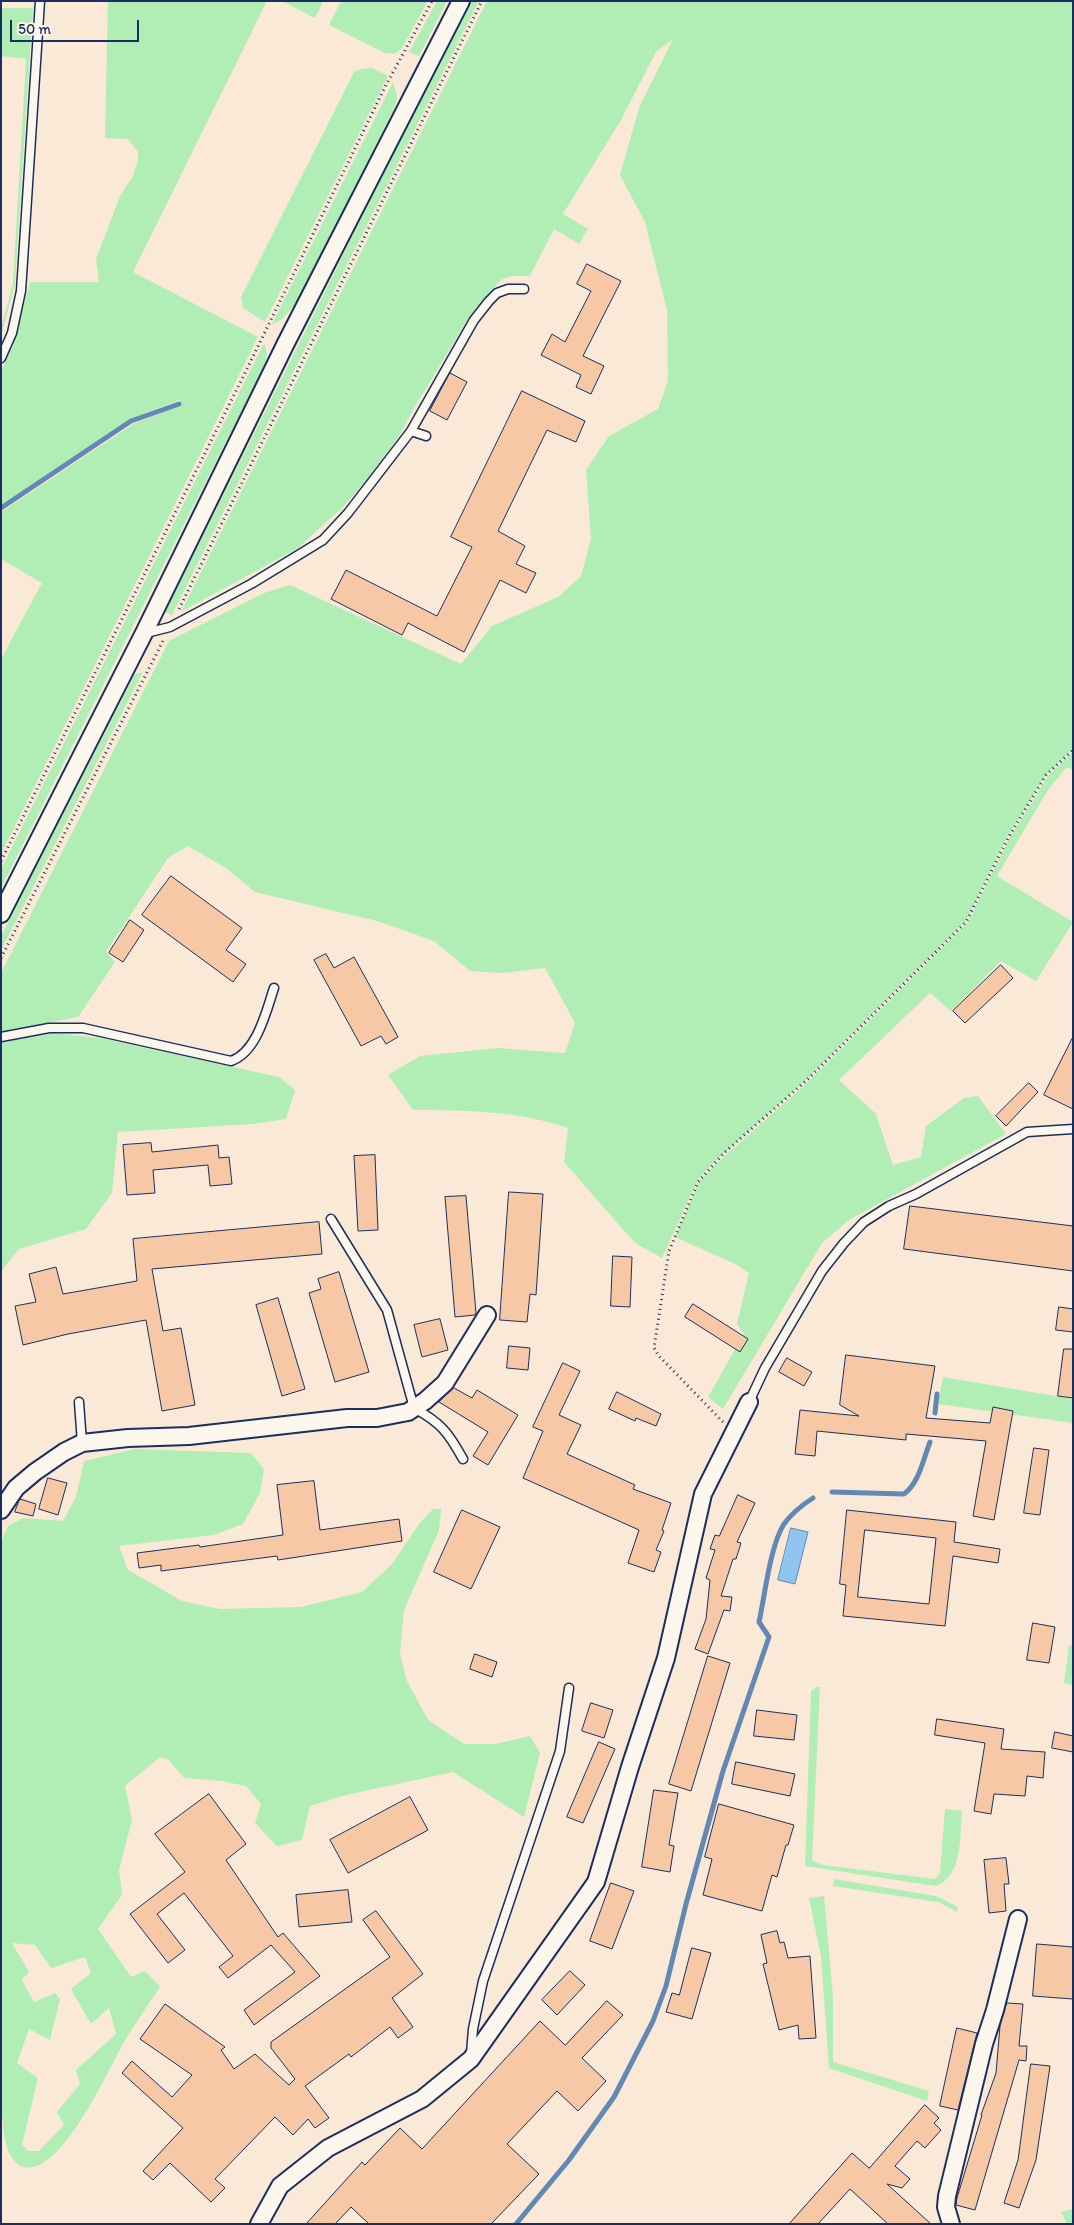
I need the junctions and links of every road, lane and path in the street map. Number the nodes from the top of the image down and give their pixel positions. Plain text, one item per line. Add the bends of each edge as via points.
1 (40, 1) edge
2 (432, 1) edge
3 (461, 1) edge
4 (482, 1) edge
5 (524, 289) dead end
6 (1, 358) edge
7 (411, 431) junction
8 (426, 436) dead end
9 (170, 627) junction
10 (144, 633) junction
11 (1073, 750) edge
12 (1, 861) edge
13 (1, 914) edge
14 (1, 958) edge
15 (274, 988) dead end
16 (1, 1037) edge
17 (1073, 1130) edge
18 (331, 1219) dead end
19 (487, 1315) dead end
20 (79, 1402) dead end
21 (749, 1402) joint
22 (414, 1408) junction
23 (734, 1433) junction
24 (82, 1443) junction
25 (463, 1459) dead end
26 (1, 1510) edge
27 (569, 1688) dead end
28 (1018, 1919) dead end
29 (471, 2060) junction
30 (259, 2224) edge
31 (951, 2224) edge

1 - 6 lane via 22,282 12,333
2 - 12 path via 386,85
3 - 10 street via 286,344
4 - 9 path
5 - 7 lane via 508,289 488,301
7 - 8 lane
7 - 9 lane via 323,540 251,584
9 - 10 lane
9 - 14 path
10 - 13 street
11 - 23 path via 1046,775 1008,838 966,922 807,1080 725,1152 698,1182 669,1251 654,1348 687,1387
15 - 16 lane via 256,1034 240,1058 231,1061 83,1028 49,1028
17 - 21 lane via 1027,1132 864,1222 822,1271 765,1368
18 - 22 lane via 387,1310
19 - 22 street via 444,1382
20 - 24 lane
21 - 23 street
22 - 24 street via 376,1418
22 - 25 lane via 437,1421 452,1438
23 - 29 street via 703,1494 666,1658 596,1882
24 - 26 street via 35,1472 16,1488
27 - 29 lane via 560,1751 484,1981 473,2029
28 - 31 street via 947,2196 946,2207
29 - 30 street via 422,2099 328,2148 280,2186

